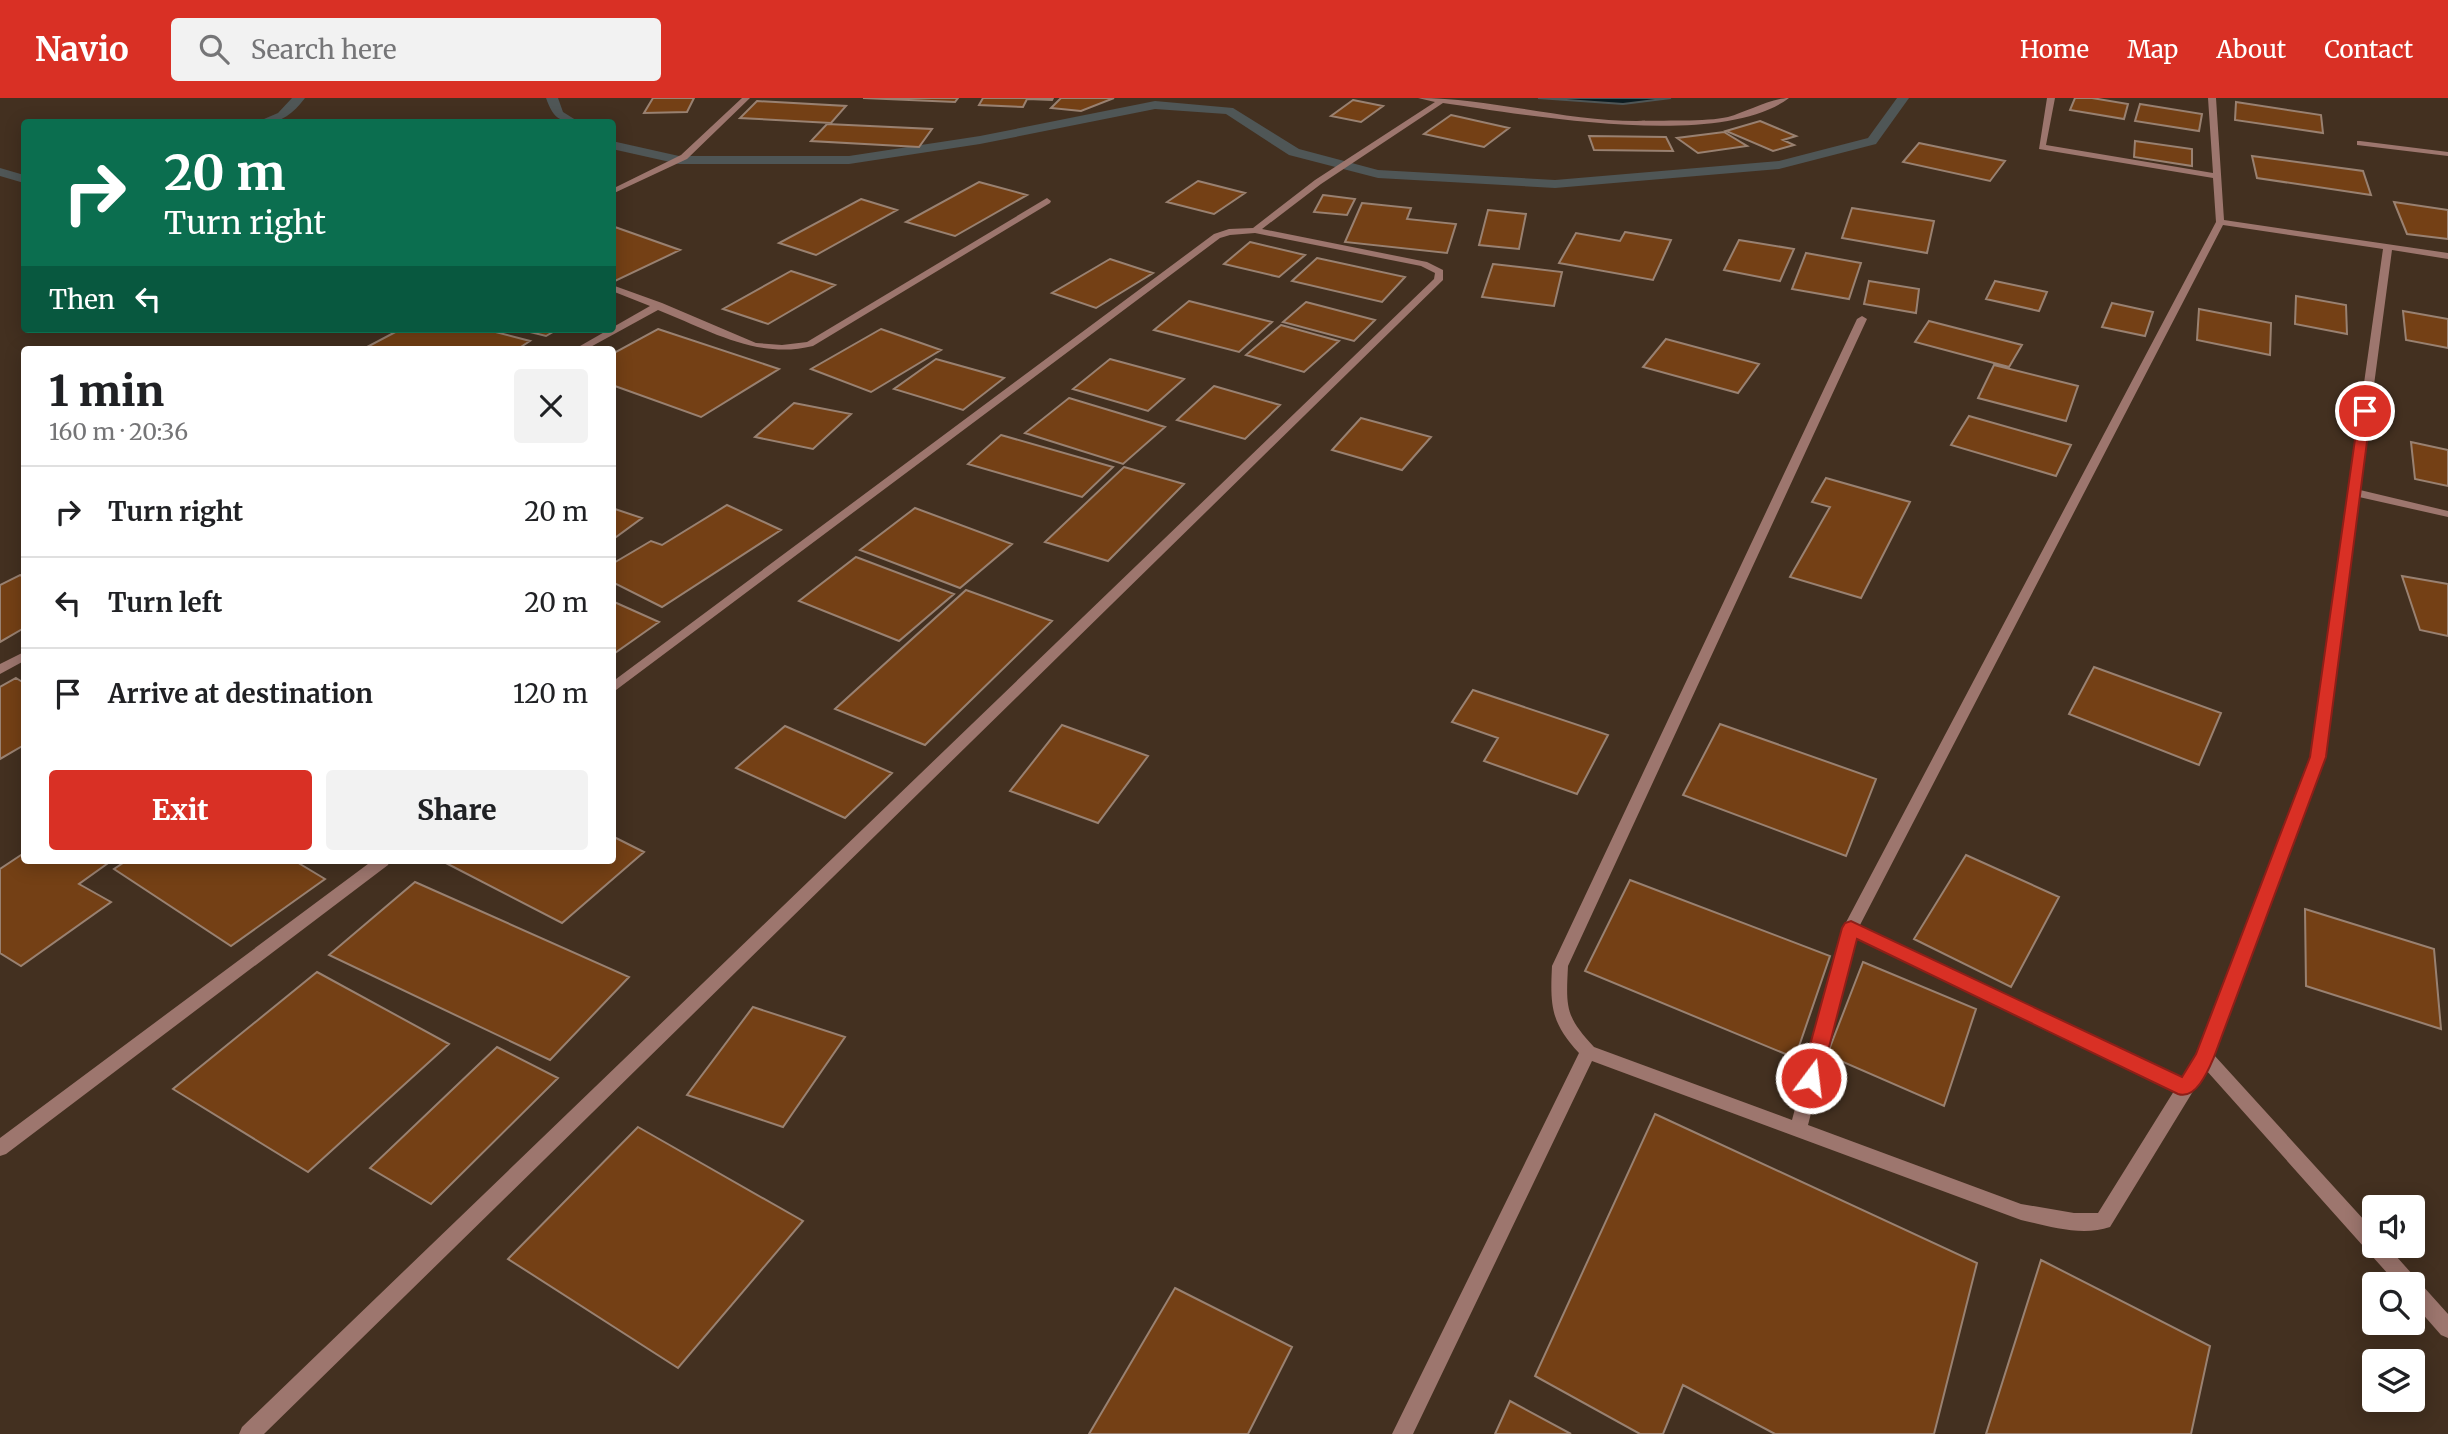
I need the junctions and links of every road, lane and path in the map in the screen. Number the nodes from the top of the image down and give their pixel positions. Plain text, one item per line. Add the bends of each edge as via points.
1 (746, 98) edge
2 (1422, 98) edge
3 (1785, 98) edge
4 (2051, 98) edge
5 (2212, 98) edge
6 (1440, 102) junction
7 (2360, 143) dead end
8 (2448, 154) edge
9 (2217, 176) junction
10 (616, 189) edge
11 (1046, 201) dead end
12 (2220, 222) junction
13 (1255, 230) junction
14 (2388, 247) junction
15 (2448, 256) edge
16 (616, 289) edge
17 (659, 305) junction
18 (1862, 319) dead end
19 (616, 329) edge
20 (609, 333) edge
21 (585, 346) edge
22 (2354, 492) junction
23 (2448, 514) edge
24 (21, 658) edge
25 (0, 670) edge
26 (616, 686) edge
27 (379, 864) edge
28 (1851, 928) junction
29 (1588, 1052) junction
30 (2205, 1057) junction
31 (2185, 1088) junction
32 (1798, 1129) junction
33 (0, 1148) edge
34 (2398, 1272) edge
35 (2425, 1302) edge
36 (2448, 1328) edge
37 (249, 1434) edge
38 (1402, 1434) edge

1 - 10 street via 684,156
2 - 6 street
3 - 6 street via 1725,120 1634,123
4 - 9 street via 2042,147
5 - 9 street
6 - 13 street via 1318,182
7 - 8 street
9 - 12 street
11 - 17 street via 810,344 783,348 754,345
12 - 14 street
12 - 28 street
13 - 26 street via 1217,236
13 - 37 street via 1424,264 1440,272 1438,280
14 - 15 street
14 - 22 street
16 - 17 street
17 - 19 street
18 - 29 street via 1560,965 1559,1004 1565,1028
20 - 21 street
22 - 23 street
22 - 30 street via 2318,757
24 - 25 street
27 - 33 street
28 - 31 street
28 - 32 street
29 - 32 street
29 - 38 street
30 - 31 street
30 - 34 street
31 - 32 street via 2103,1221 2074,1222 2021,1212
35 - 36 street

